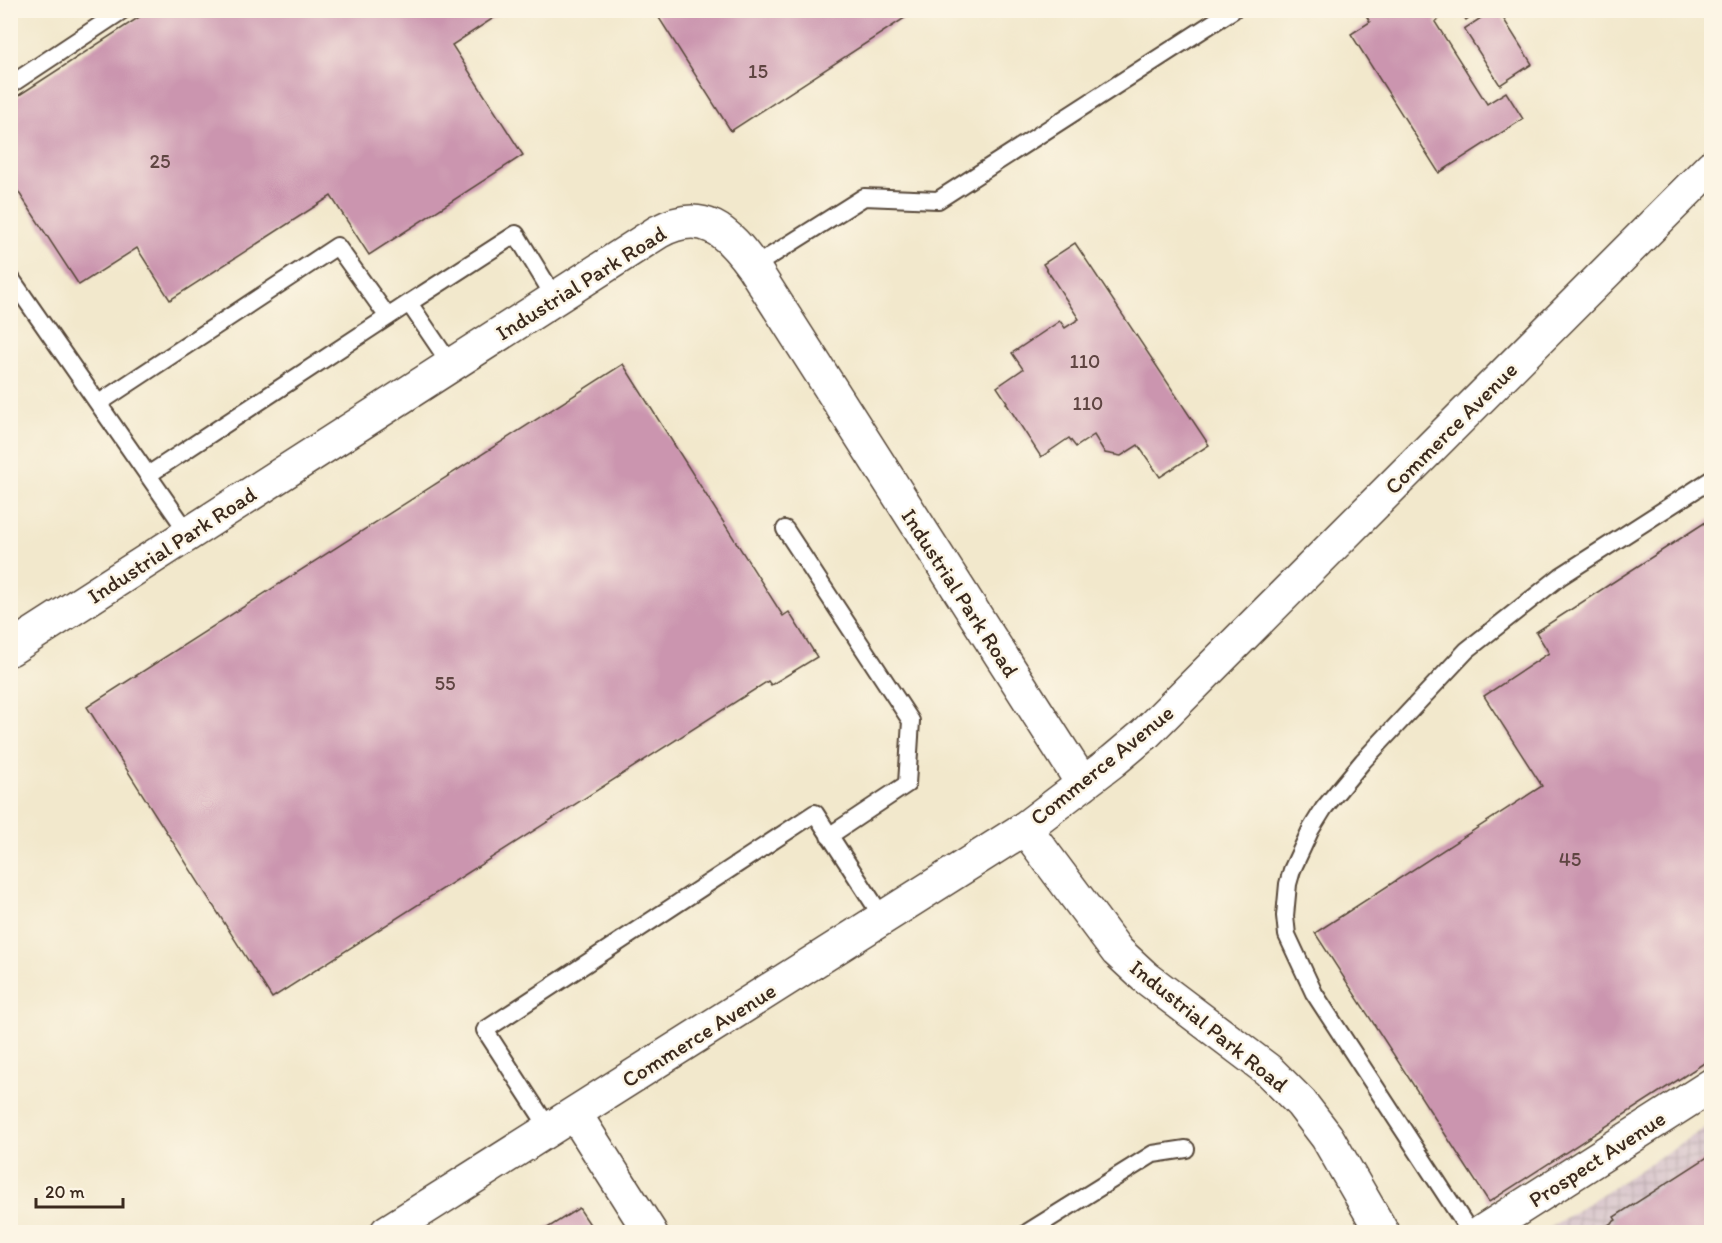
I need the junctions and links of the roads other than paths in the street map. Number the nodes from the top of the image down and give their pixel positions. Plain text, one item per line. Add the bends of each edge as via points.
1 (123, 10) edge
2 (1233, 10) edge
3 (10, 85) edge
4 (1712, 166) edge
5 (753, 267) junction
6 (10, 277) edge
7 (555, 298) junction
8 (409, 303) junction
9 (388, 317) junction
10 (451, 365) junction
11 (99, 403) junction
12 (148, 475) junction
13 (1712, 479) edge
14 (784, 529) dead end
15 (189, 534) junction
16 (10, 649) edge
17 (1083, 784) junction
18 (1025, 828) junction
19 (830, 836) junction
20 (883, 918) junction
21 (1712, 1085) edge
22 (563, 1122) junction
23 (1186, 1149) dead end
24 (387, 1233) edge
25 (650, 1233) edge
26 (1028, 1233) edge
27 (1382, 1233) edge
28 (1470, 1233) edge
29 (1482, 1233) edge

1 - 3 lane
2 - 5 lane via 938,200 864,197
4 - 17 street, Commerce Avenue via 1179,701
5 - 7 street, Industrial Park Road via 731,238 718,229 704,224 680,224 658,232
5 - 17 street, Industrial Park Road
6 - 11 lane
7 - 8 lane via 516,234
7 - 10 street, Industrial Park Road
8 - 9 lane
8 - 10 lane
9 - 11 lane via 337,246
9 - 12 lane
10 - 15 street, Industrial Park Road
11 - 12 lane
12 - 15 lane
13 - 28 lane via 1561,576 1467,650 1331,800 1311,829 1292,870 1286,897 1287,935 1314,993
14 - 19 lane via 911,721 907,784
15 - 16 street, Industrial Park Road
17 - 18 street, Commerce Avenue
18 - 20 street, Commerce Avenue
18 - 27 street, Industrial Park Road via 1117,951 1145,977 1268,1070 1296,1097 1327,1137
19 - 20 lane
19 - 22 lane via 815,813 485,1029
20 - 22 street, Commerce Avenue
21 - 29 street, Prospect Avenue
22 - 24 street, Commerce Avenue
22 - 25 street
23 - 26 lane via 1153,1154

